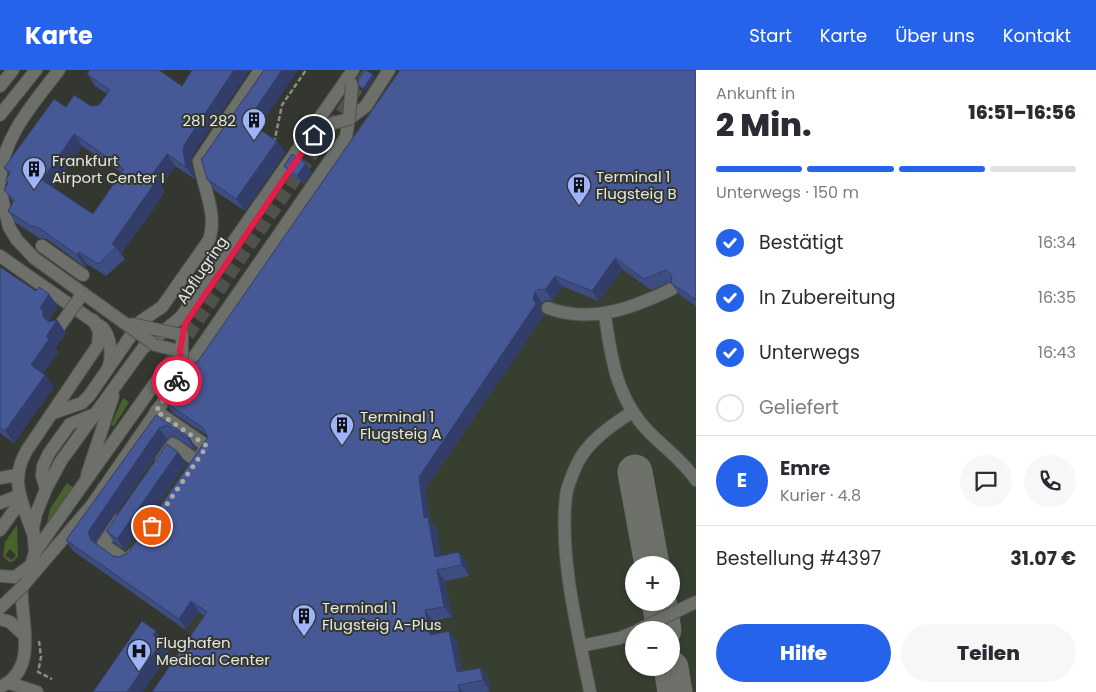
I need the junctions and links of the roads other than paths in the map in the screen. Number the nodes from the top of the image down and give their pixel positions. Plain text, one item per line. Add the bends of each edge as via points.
1 (13, 70) edge
2 (36, 70) edge
3 (59, 70) edge
4 (260, 70) edge
5 (354, 70) edge
6 (361, 70) edge
7 (389, 74) edge
8 (0, 86) edge
9 (0, 115) edge
10 (349, 119) junction
11 (371, 119) edge
12 (314, 135) junction
13 (360, 135) edge
14 (0, 181) edge
15 (0, 189) edge
16 (42, 246) dead end
17 (0, 256) edge
18 (672, 289) edge
19 (83, 293) junction
20 (65, 301) junction
21 (548, 308) dead end
22 (605, 315) junction
23 (93, 320) junction
24 (125, 322) junction
25 (59, 327) edge
26 (182, 335) junction
27 (180, 351) junction
28 (168, 365) tunnel mouth
29 (108, 369) junction
30 (182, 374) junction
31 (117, 384) junction
32 (137, 410) junction
33 (156, 411) junction
34 (632, 412) junction
35 (53, 413) junction
36 (152, 474) edge
37 (17, 475) junction
38 (0, 478) edge
39 (696, 480) edge
40 (84, 484) junction
41 (20, 495) junction
42 (0, 503) edge
43 (125, 512) edge
44 (0, 530) edge
45 (37, 543) junction
46 (141, 543) edge
47 (23, 573) junction
48 (0, 576) edge
49 (696, 602) edge
50 (0, 608) edge
51 (0, 619) edge
52 (657, 621) edge
53 (24, 636) junction
54 (625, 636) edge
55 (581, 646) junction
56 (4, 685) edge
57 (37, 692) edge
58 (590, 692) edge

1 - 8 street
2 - 9 street
3 - 14 street via 21,120 9,143
4 - 29 street via 199,161 213,215 209,240 162,306 141,321
5 - 12 street, Abflugring
5 - 31 street via 181,318 143,348
6 - 10 street, bridge via 351,89
7 - 10 street via 366,106
7 - 11 street
10 - 12 street, bridge via 330,124
10 - 30 street via 346,137
12 - 26 street, Abflugring via 192,313
13 - 30 street via 199,368
15 - 19 street, bridge via 5,215 17,240 34,258
16 - 20 street via 85,271
17 - 20 street
18 - 22 street via 630,308
19 - 24 street, bridge
19 - 25 street, bridge
20 - 23 street
21 - 22 street
22 - 34 street via 618,385
23 - 29 street via 108,336 111,355
23 - 35 street via 99,331 98,345
24 - 26 street, bridge
24 - 27 street, bridge via 155,345
26 - 27 street, Abflugring, bridge
27 - 30 street, Abflugring, bridge
28 - 32 street
29 - 35 street via 82,402
30 - 33 street
31 - 40 street
31 - 45 street via 61,461 46,489 36,514
32 - 40 street
32 - 45 street via 136,428 74,516
33 - 36 street via 206,447 194,465 173,444
33 - 50 street, bridge via 75,527
34 - 39 street
34 - 55 street via 593,442 578,463 566,494 564,543
35 - 37 street via 21,461
37 - 38 street
37 - 41 street
40 - 45 street
41 - 42 street
41 - 44 street via 15,509
41 - 45 street
43 - 46 street via 104,544 127,560
45 - 47 street via 31,565
47 - 48 street via 11,578
47 - 53 street via 20,591
49 - 52 street
51 - 53 street via 10,622
53 - 56 street via 24,663
54 - 55 street
55 - 58 street
56 - 57 street

